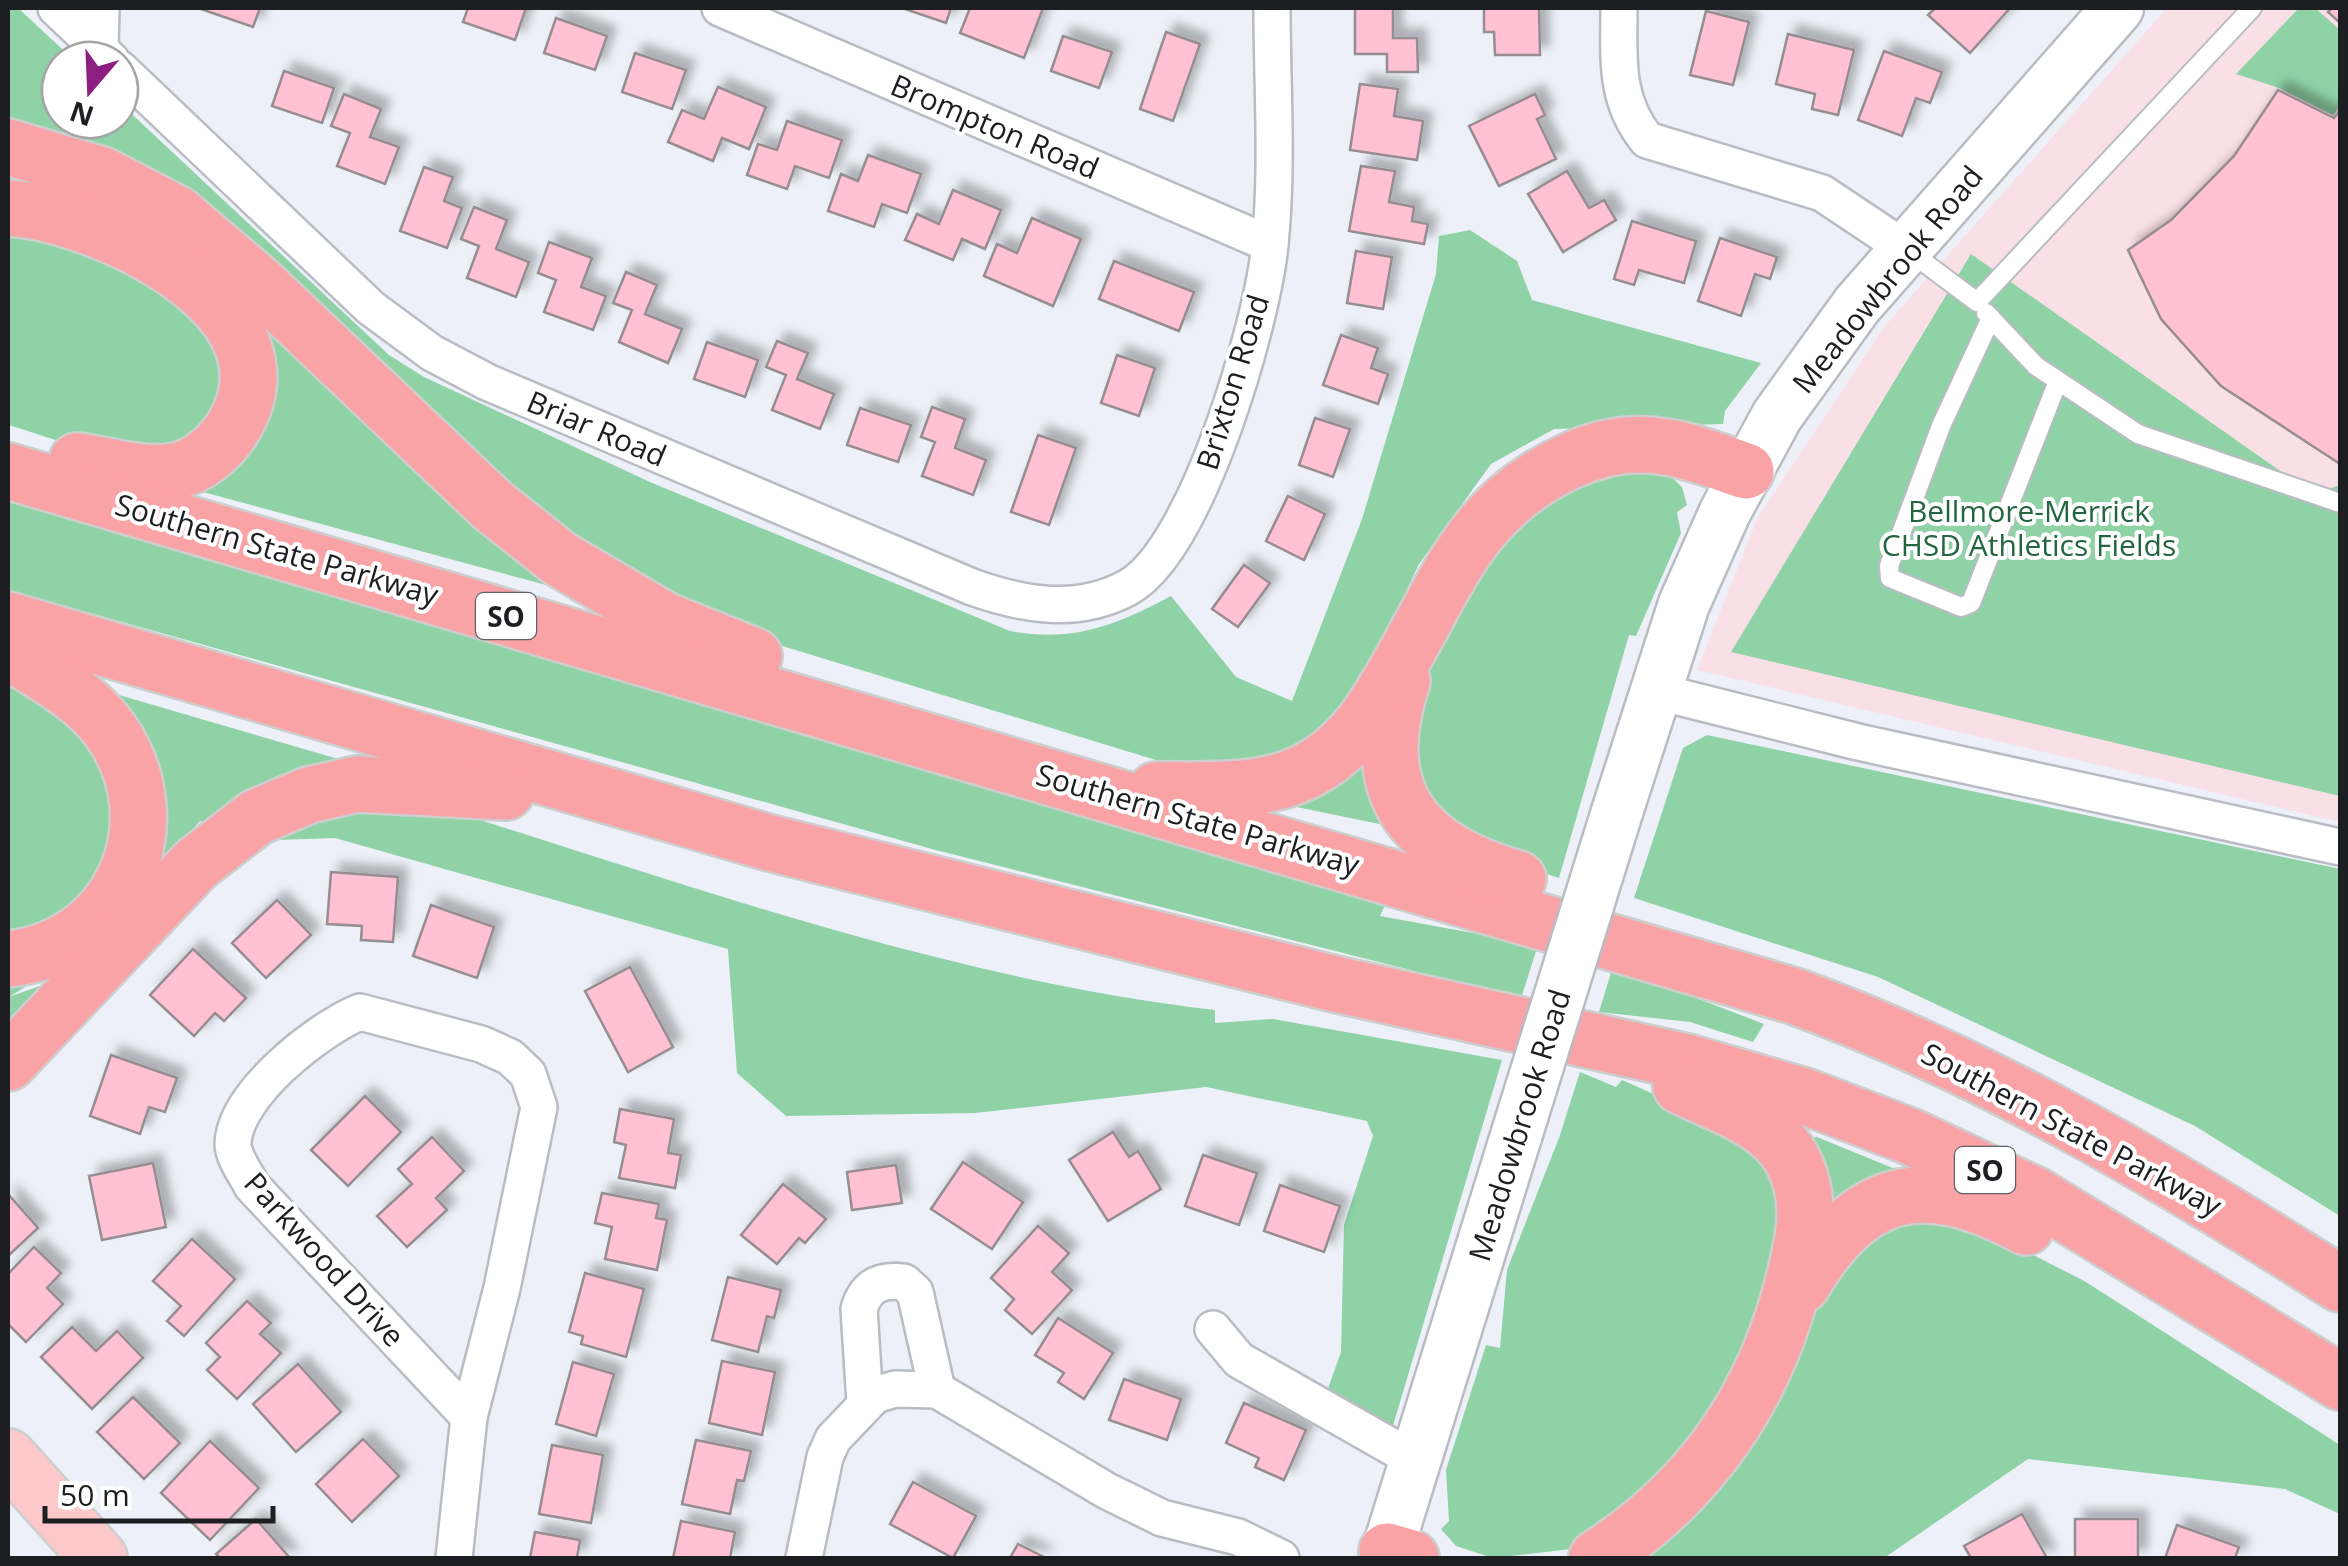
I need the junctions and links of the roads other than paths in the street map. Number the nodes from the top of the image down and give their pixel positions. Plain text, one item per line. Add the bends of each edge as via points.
1 (56, 8) edge
2 (102, 8) edge
3 (720, 8) edge
4 (1272, 8) edge
5 (1619, 8) edge
6 (2118, 8) edge
7 (2252, 8) edge
8 (89, 40) edge
9 (107, 40) edge
10 (140, 89) edge
11 (8, 146) edge
12 (8, 208) edge
13 (1270, 244) junction
14 (1906, 249) junction
15 (1977, 302) junction
16 (1991, 318) junction
17 (2058, 380) junction
18 (8, 452) edge
19 (8, 470) edge
20 (1746, 471) junction
21 (2340, 503) edge
22 (1153, 564) joint
23 (8, 620) edge
24 (1419, 631) junction
25 (8, 650) edge
26 (1656, 692) junction
27 (1004, 762) junction
28 (1105, 792) junction
29 (619, 801) junction
30 (2340, 847) edge
31 (8, 959) edge
32 (1846, 1015) junction
33 (1593, 1043) junction
34 (8, 1063) edge
35 (2285, 1249) junction
36 (2340, 1276) edge
37 (2340, 1284) edge
38 (1788, 1309) junction
39 (1213, 1330) dead end
40 (2340, 1382) edge
41 (936, 1390) junction
42 (866, 1403) junction
43 (469, 1417) junction
44 (8, 1457) edge
45 (1415, 1460) junction
46 (1394, 1556) edge
47 (100, 1558) edge
48 (454, 1558) edge
49 (804, 1558) edge
50 (1281, 1558) edge
51 (1597, 1558) edge

1 - 8 street, Briar Road
2 - 9 street
3 - 13 street, Brompton Road
4 - 13 street, Brixton Road
5 - 14 street via 1619,89 1646,140 1822,192
6 - 14 street, Meadowbrook Road
7 - 15 lane
10 - 22 street, Briar Road via 371,308 486,382 1010,600 1038,606 1092,602 1131,586
11 - 27 highway via 102,175 177,214 492,505 596,582 696,634 856,687
12 - 18 highway via 93,228 183,275 236,333 248,382 228,436 184,469 134,471
13 - 22 street, Brixton Road via 1255,331 1204,478
14 - 15 lane
14 - 20 street, Meadowbrook Road via 1804,376
15 - 16 lane
16 - 17 lane
16 - 17 lane via 1941,426 1890,578 1961,607 1971,603
17 - 21 lane via 2138,434
19 - 27 highway, Southern State Parkway / SO
20 - 24 highway via 1644,444 1602,449 1554,468 1514,492 1478,528
20 - 26 street, Meadowbrook Road via 1684,604
23 - 29 highway, SO
24 - 28 highway via 1369,716 1317,766 1242,788
24 - 32 highway via 1390,722 1388,762 1409,813 1439,845 1484,869 1660,920
25 - 31 highway via 80,700 110,730 130,772 138,825 131,863 102,914 54,949
26 - 30 street
26 - 45 street, Meadowbrook Road, bridge
27 - 28 highway, Southern State Parkway / SO
28 - 32 highway, Southern State Parkway / SO
29 - 33 highway, SO via 1119,931
29 - 34 highway via 383,783 334,788 280,805 196,864
32 - 35 highway, Southern State Parkway / SO via 2051,1110
33 - 38 highway via 1754,1121 1782,1144 1801,1179 1806,1215
33 - 40 highway, SO via 1760,1082 1968,1162 2098,1230
35 - 36 highway
35 - 37 highway, Southern State Parkway / SO
38 - 40 highway via 1824,1246 1850,1219 1888,1200 1932,1196 1999,1213 2129,1284
38 - 51 highway via 1758,1384 1720,1446 1668,1503
39 - 45 street via 1240,1360
41 - 42 street via 896,1389
41 - 42 street via 915,1292 904,1282 881,1282 864,1294 859,1310
41 - 50 street via 1162,1518 1238,1537
42 - 49 street via 825,1458
43 - 43 street, Parkwood Drive via 539,1108 528,1074 510,1057 360,1012 299,1052 250,1098 232,1148 252,1186
43 - 48 street, Parkwood Drive
44 - 47 main road
45 - 46 street, Meadowbrook Road

